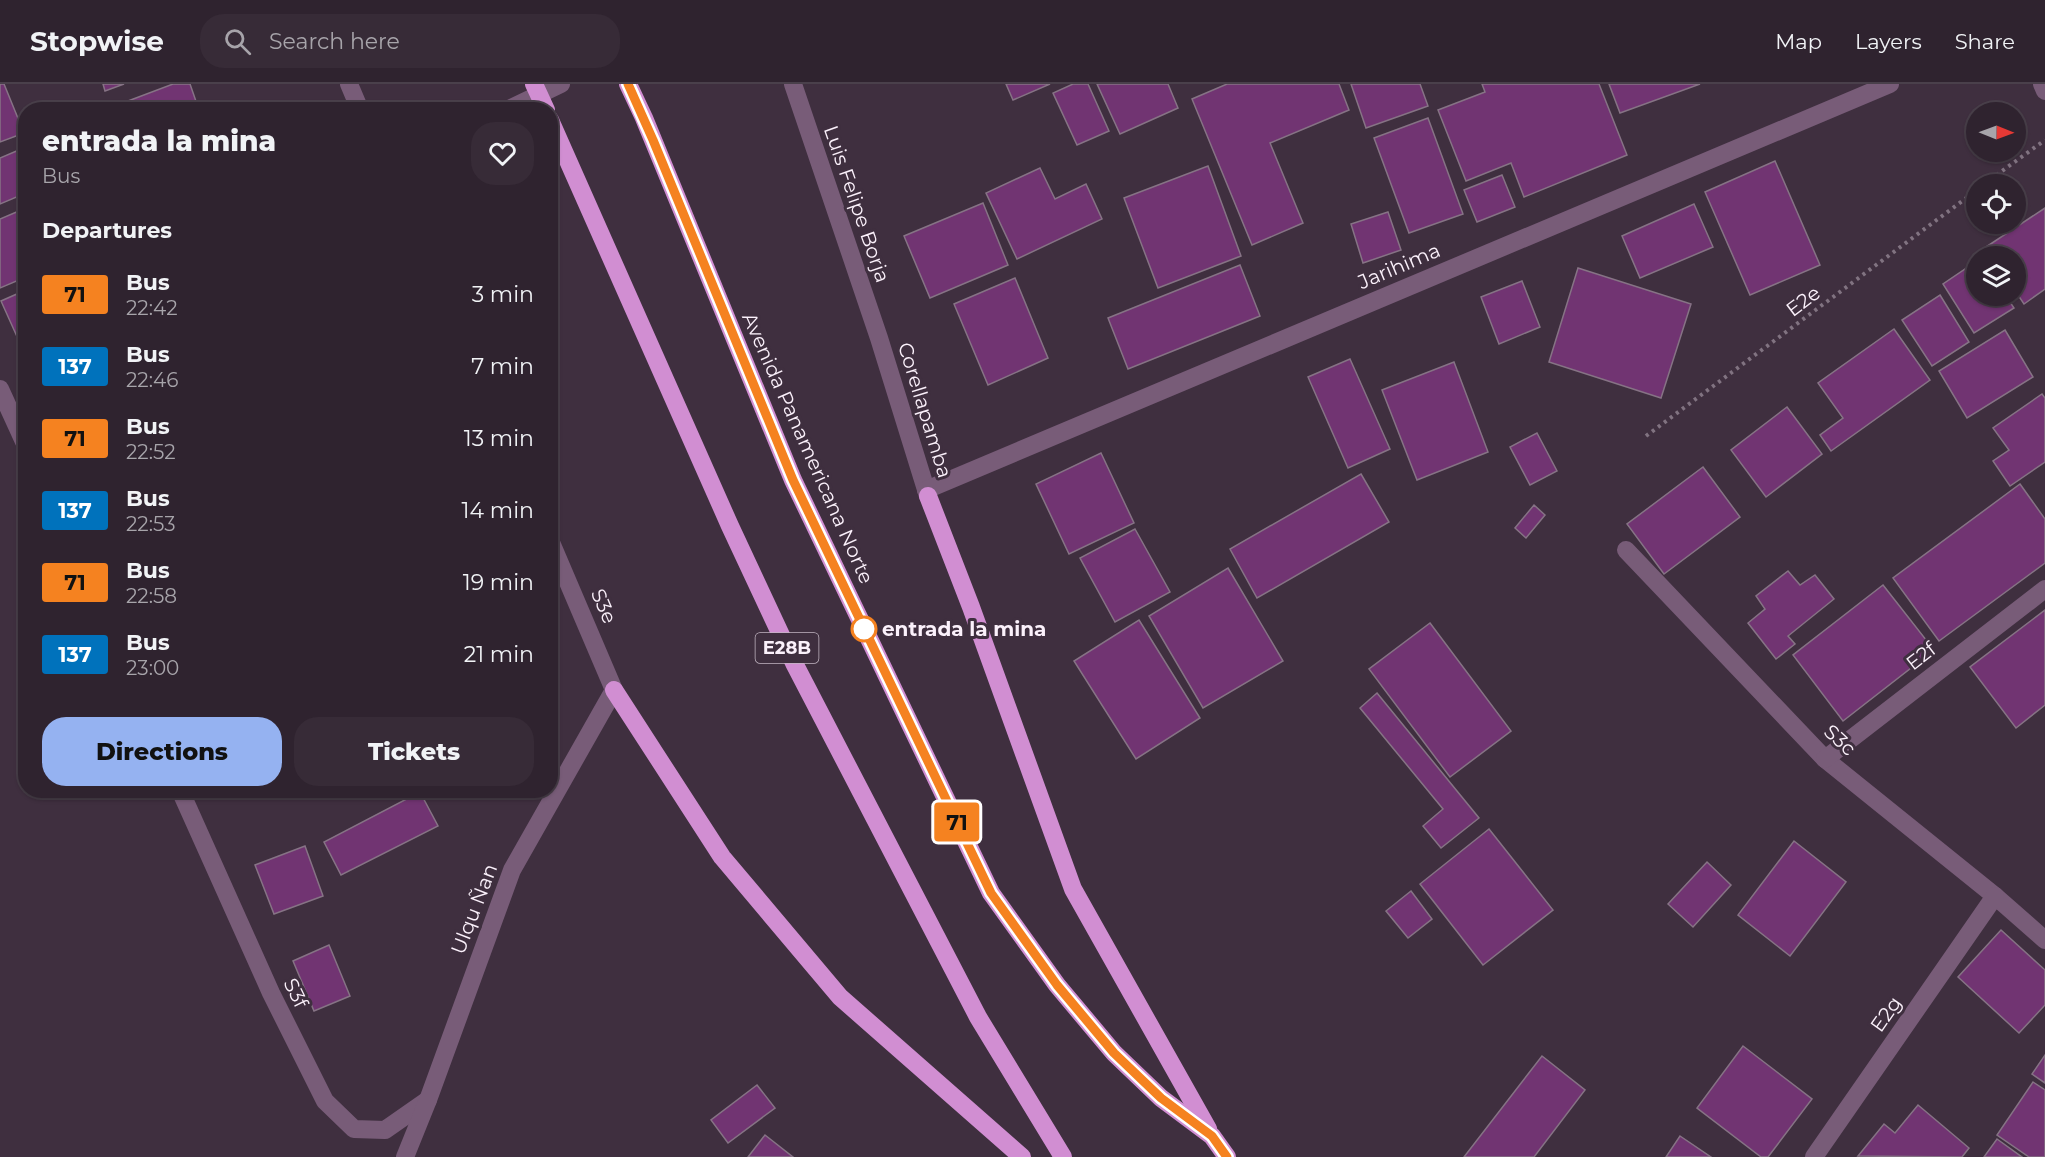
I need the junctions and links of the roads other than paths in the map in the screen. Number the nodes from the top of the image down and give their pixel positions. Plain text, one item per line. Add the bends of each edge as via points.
1 (349, 84) edge
2 (534, 84) edge
3 (561, 84) edge
4 (628, 84) edge
5 (793, 84) edge
6 (1890, 84) edge
7 (2042, 84) edge
8 (2045, 91) edge
9 (357, 102) edge
10 (524, 102) edge
11 (542, 102) edge
12 (558, 138) edge
13 (879, 338) joint
14 (0, 389) edge
15 (18, 428) edge
16 (927, 493) junction
17 (1626, 550) dead end
18 (558, 559) edge
19 (2045, 589) edge
20 (614, 690) junction
21 (1825, 759) junction
22 (558, 789) edge
23 (184, 798) edge
24 (553, 798) edge
25 (1995, 896) junction
26 (2045, 940) edge
27 (428, 1100) junction
28 (1212, 1136) junction
29 (405, 1157) edge
30 (1023, 1157) edge
31 (1063, 1157) edge
32 (1227, 1157) edge
33 (1814, 1157) edge

1 - 9 street
2 - 11 highway
3 - 10 street
4 - 28 highway, Avenida Panamericana Norte via 793,480 991,893 1057,985 1114,1053 1161,1098
5 - 13 street, Luis Felipe Borja
6 - 16 street, Jarihima
7 - 8 street
12 - 31 highway, E28B via 794,663 978,1017
13 - 16 street, Corellapamba
14 - 15 street
16 - 28 highway via 1073,889
17 - 21 street, S3c
18 - 20 street, S3e
19 - 21 street, E2f
20 - 22 street, Ulqu Ñan
20 - 30 highway via 722,857 840,997
21 - 25 street, S3c
23 - 27 street, S3f via 271,993 325,1101 354,1129 385,1130
24 - 27 street, Ulqu Ñan via 512,870
25 - 26 street, S3c
25 - 33 street, E2g
27 - 29 street, Ulqu Ñan
28 - 32 highway, Avenida Panamericana Norte

